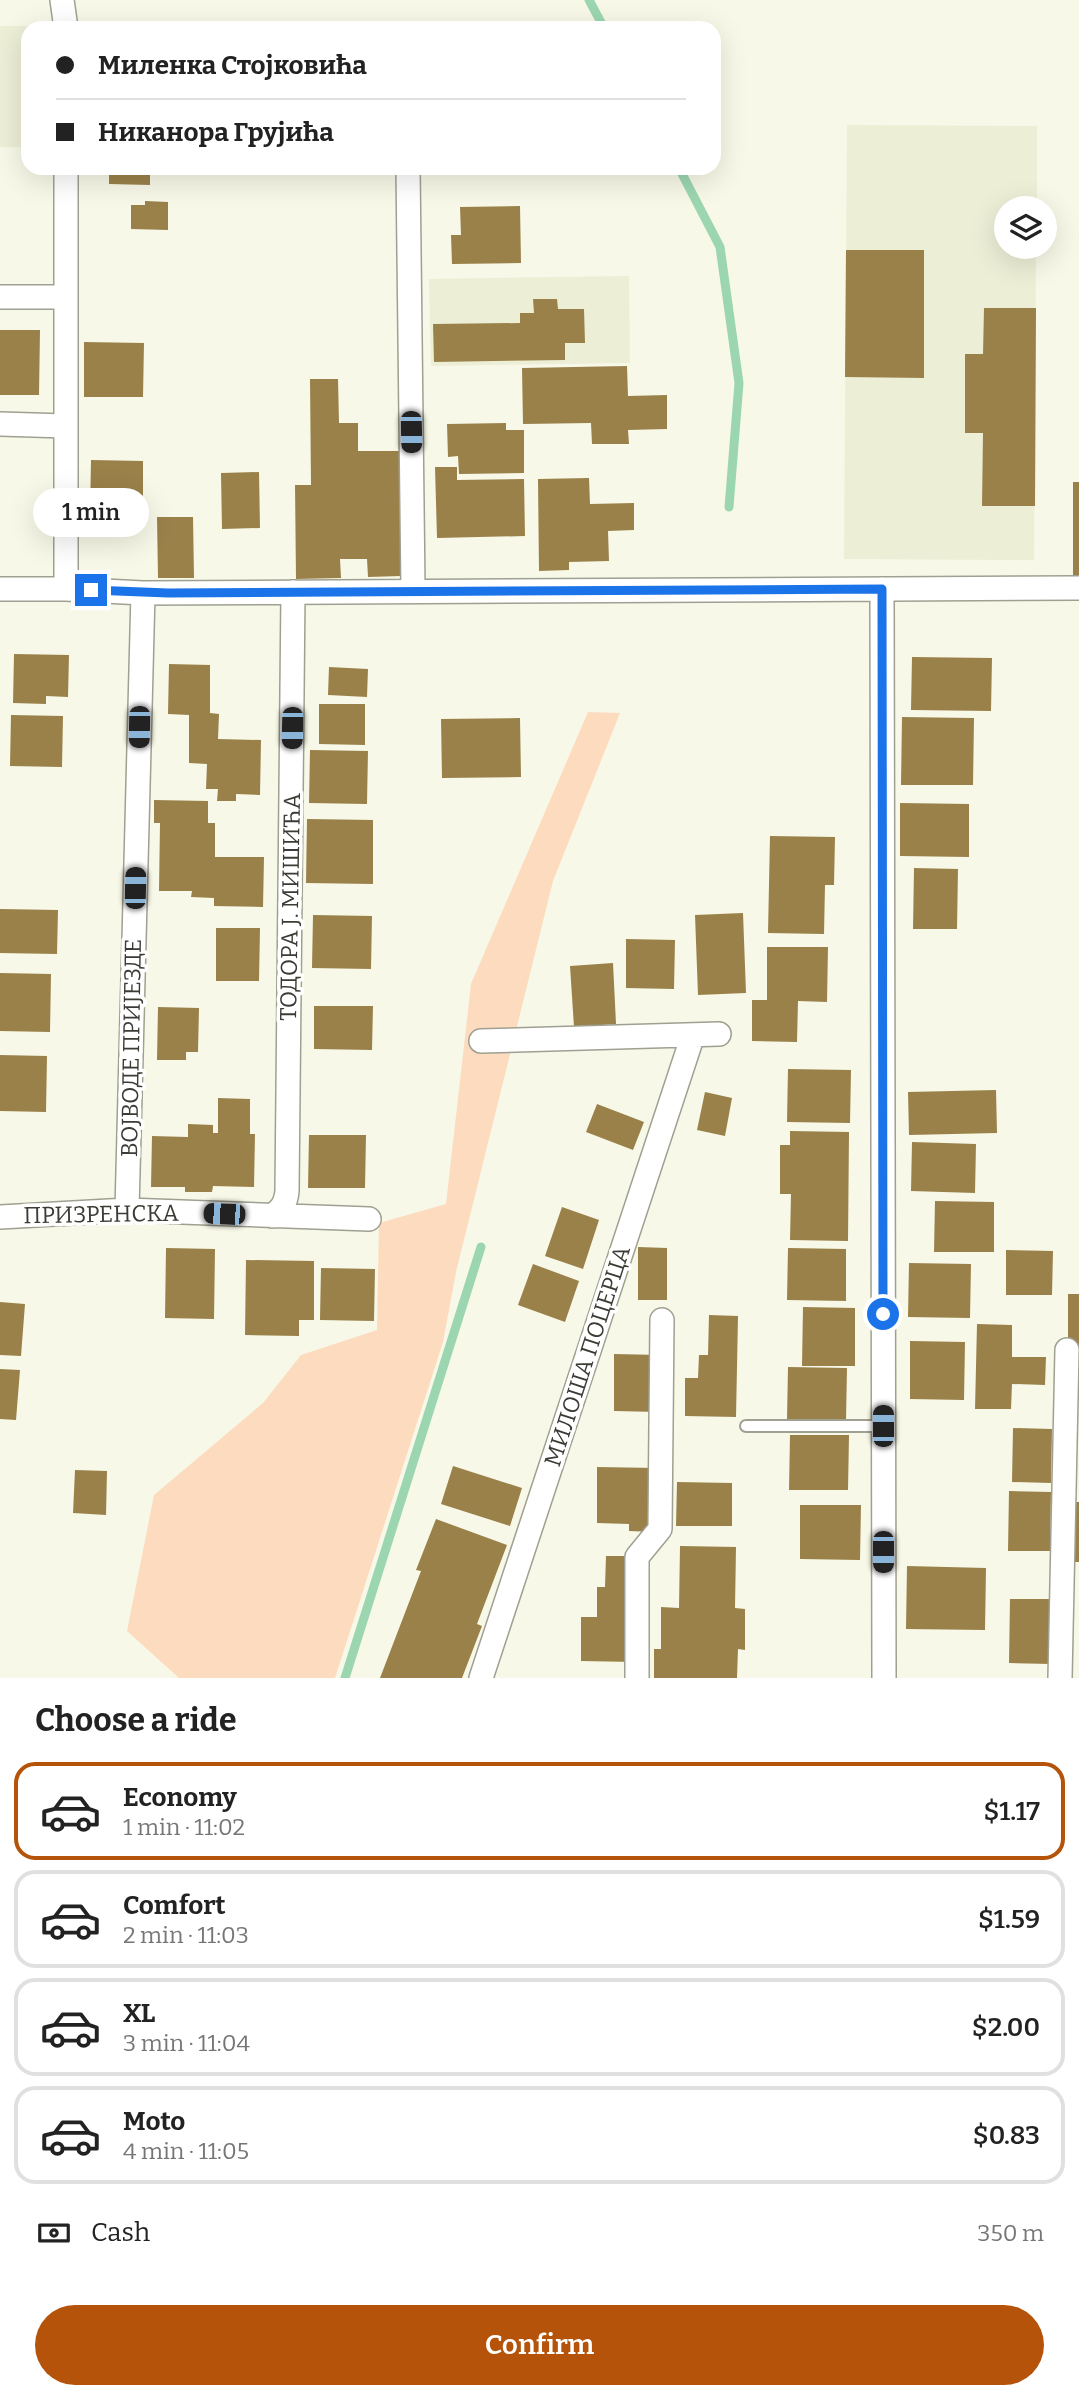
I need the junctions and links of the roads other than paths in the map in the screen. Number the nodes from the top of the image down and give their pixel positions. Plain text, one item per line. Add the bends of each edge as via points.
1 (62, 0) edge
2 (65, 21) edge
3 (66, 175) edge
4 (408, 175) edge
5 (0, 297) edge
6 (65, 297) junction
7 (0, 424) edge
8 (65, 426) junction
9 (1079, 588) edge
10 (0, 589) edge
11 (66, 589) junction
12 (882, 589) junction
13 (412, 590) junction
14 (293, 592) junction
15 (143, 593) junction
16 (719, 1034) dead end
17 (693, 1035) junction
18 (481, 1041) dead end
19 (127, 1210) junction
20 (272, 1216) junction
21 (0, 1217) edge
22 (369, 1219) dead end
23 (662, 1320) dead end
24 (1066, 1350) dead end
25 (746, 1426) dead end
26 (883, 1426) junction
27 (481, 1678) edge
28 (637, 1678) edge
29 (884, 1678) edge
30 (1060, 1678) edge

1 - 2 street
3 - 6 street
4 - 13 street
5 - 6 street
6 - 8 street
7 - 8 street
8 - 11 street
9 - 12 street
10 - 11 street
11 - 15 street
12 - 13 street
12 - 26 street
13 - 14 street
14 - 15 street
14 - 20 street, ТОДОРА Ј. МИШИЋА via 287,1191 281,1209
15 - 19 street, ВОЈВОДЕ ПРИЈЕЗДЕ
16 - 17 street
17 - 18 street
17 - 27 street, МИЛОША ПОЦЕРЦА
19 - 20 street, ПРИЗРЕНСКА
19 - 21 street, ПРИЗРЕНСКА
20 - 22 street, ПРИЗРЕНСКА
23 - 28 street via 660,1529 637,1557
24 - 30 street
25 - 26 lane
26 - 29 street

